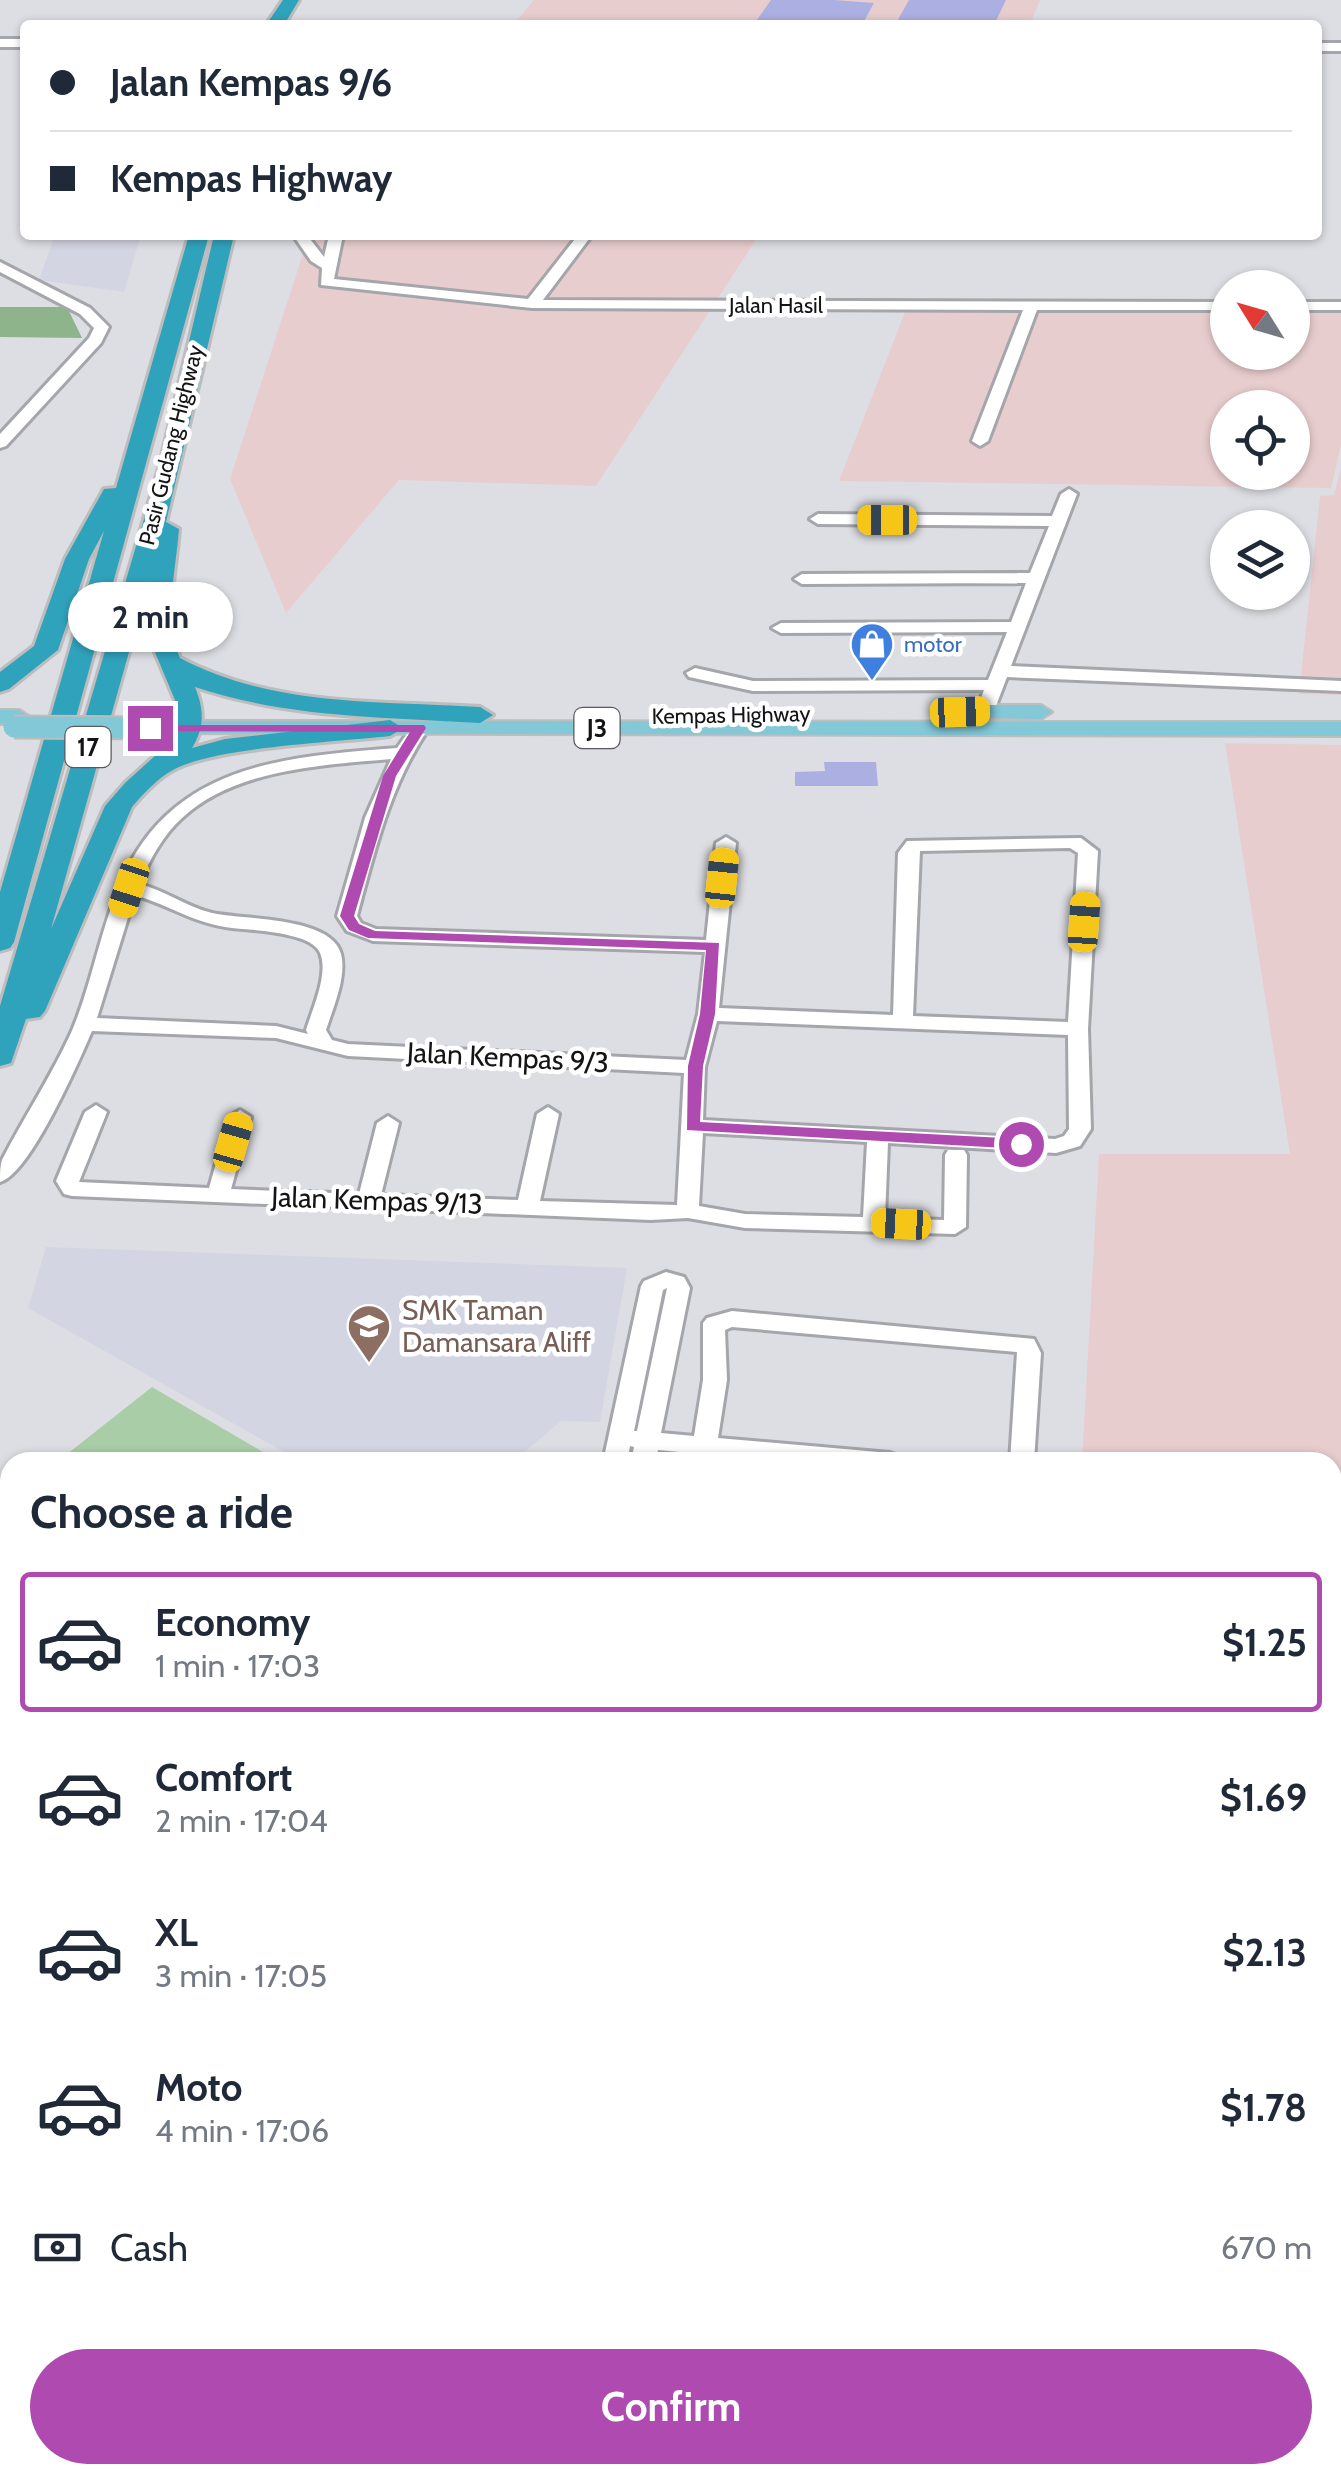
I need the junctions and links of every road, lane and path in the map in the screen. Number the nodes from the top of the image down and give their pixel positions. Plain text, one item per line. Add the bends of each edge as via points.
1 (198, 240) edge
2 (223, 240) edge
3 (303, 240) edge
4 (335, 240) edge
5 (582, 240) edge
6 (0, 266) edge
7 (328, 274) junction
8 (532, 304) junction
9 (1032, 306) junction
10 (1210, 306) edge
11 (1310, 306) edge
12 (1341, 306) edge
13 (140, 442) junction
14 (980, 442) dead end
15 (0, 443) edge
16 (171, 465) junction
17 (1069, 494) dead end
18 (818, 519) dead end
19 (1060, 521) junction
20 (1038, 578) junction
21 (802, 579) dead end
22 (782, 628) dead end
23 (1018, 628) junction
24 (168, 662) junction
25 (695, 673) dead end
26 (0, 681) edge
27 (1341, 686) edge
28 (993, 689) junction
29 (480, 715) junction
30 (1341, 716) edge
31 (8, 722) edge
32 (189, 724) junction
33 (1341, 729) edge
34 (1122, 730) junction
35 (395, 741) junction
36 (162, 765) junction
37 (726, 843) dead end
38 (129, 888) junction
39 (0, 942) edge
40 (714, 946) junction
41 (708, 1014) junction
42 (904, 1021) junction
43 (84, 1024) junction
44 (1078, 1029) junction
45 (322, 1040) junction
46 (0, 1057) edge
47 (695, 1066) junction
48 (0, 1073) edge
49 (96, 1112) dead end
50 (548, 1114) dead end
51 (240, 1116) dead end
52 (388, 1123) dead end
53 (692, 1126) junction
54 (878, 1136) junction
55 (956, 1155) dead end
56 (0, 1176) edge
57 (218, 1194) junction
58 (369, 1200) junction
59 (528, 1205) junction
60 (688, 1211) junction
61 (874, 1223) junction
62 (618, 1450) edge
63 (646, 1452) edge
64 (703, 1452) edge
65 (1023, 1452) edge

1 - 13 highway, Pasir Gudang Highway / 17
2 - 16 highway, Pasir Gudang Highway / 17
3 - 7 street
4 - 7 street
5 - 8 street
6 - 15 street via 85,311 102,327
7 - 8 street, Jalan Hasil
8 - 9 street, Jalan Hasil
9 - 10 street, Jalan Hasil
9 - 14 street
11 - 12 street
13 - 26 highway via 77,559 45,650
13 - 39 highway, Pasir Gudang Highway / 17
16 - 24 highway via 160,599
16 - 46 highway, Pasir Gudang Highway / 17
17 - 19 street
18 - 19 street
19 - 20 street
20 - 21 street
20 - 23 street
22 - 23 street
23 - 28 street
24 - 29 highway via 204,684 251,698
24 - 32 highway via 187,693
25 - 28 street via 753,686
27 - 28 street
28 - 29 main road, Kempas Highway / J3 via 618,717
28 - 30 main road, Kempas Highway / J3 via 1028,712
28 - 34 main road via 1016,724
29 - 32 main road, Kempas Highway / J3
31 - 32 main road, Kempas Highway / J3, bridge
32 - 35 main road, Kempas Highway / J3
32 - 36 highway
33 - 34 main road, Kempas Highway / J3
34 - 35 main road, Kempas Highway / J3 via 420,728
35 - 36 highway via 225,747
35 - 38 street via 237,780 199,798 164,825
35 - 40 street via 347,916 354,927 373,935
36 - 48 highway via 120,806
37 - 40 street
38 - 43 street
38 - 45 street via 155,893 198,917 322,941 333,961 316,1030
40 - 41 street
41 - 42 street
41 - 47 street
42 - 44 street
42 - 44 street via 908,853 914,846 1053,842 1088,851
43 - 45 street, Jalan Kempas 9/3
43 - 56 street
44 - 54 street via 1080,1129 1072,1140 1056,1146
45 - 47 street, Jalan Kempas 9/3 via 348,1050
47 - 53 street
49 - 57 street, Jalan Kempas 9/13 via 68,1186
50 - 59 street
51 - 57 street
52 - 58 street
53 - 54 street
53 - 60 street
54 - 61 street
55 - 61 street, Jalan Kempas 9/13 via 955,1227
57 - 58 street, Jalan Kempas 9/13
58 - 59 street, Jalan Kempas 9/13
59 - 60 street, Jalan Kempas 9/13
60 - 61 street, Jalan Kempas 9/13 via 745,1220
62 - 63 street
62 - 63 street via 652,1286 666,1279 679,1288
64 - 65 street via 715,1381 711,1335 715,1323 732,1319 1026,1345

